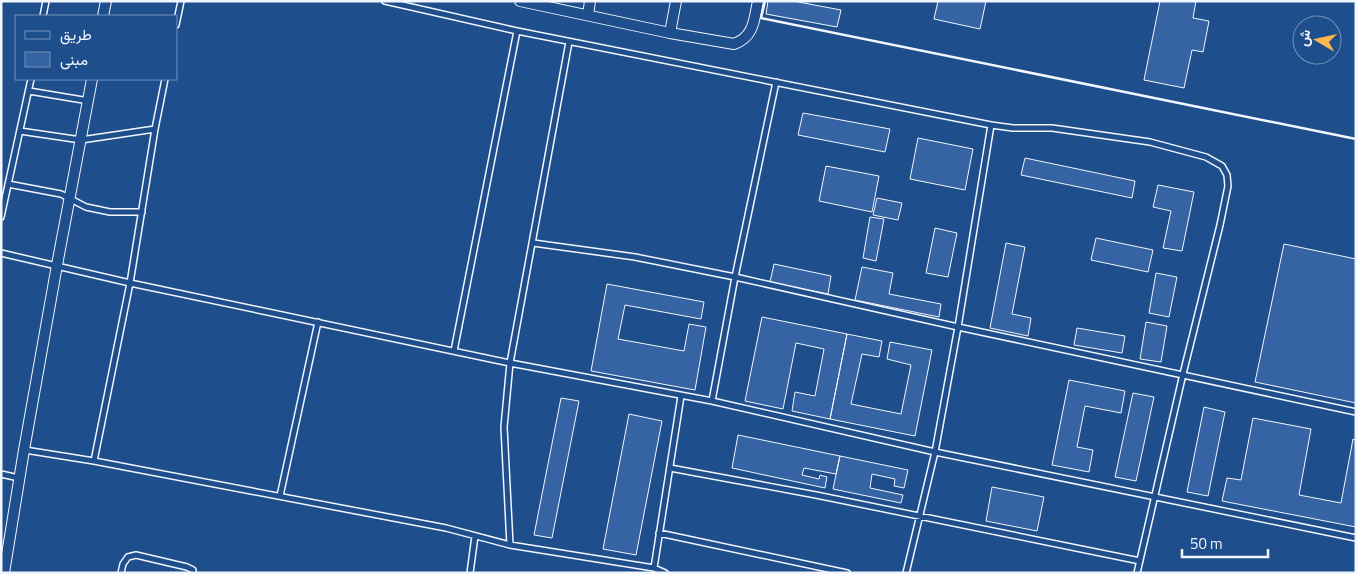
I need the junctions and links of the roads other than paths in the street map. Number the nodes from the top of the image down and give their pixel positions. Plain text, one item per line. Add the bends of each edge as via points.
1 (46, 1) edge
2 (106, 1) edge
3 (181, 1) edge
4 (385, 1) edge
5 (520, 1) edge
6 (590, 1) edge
7 (676, 1) edge
8 (758, 1) edge
9 (43, 15) edge
10 (103, 15) edge
11 (178, 15) edge
12 (588, 15) junction
13 (517, 31) junction
14 (670, 33) junction
15 (569, 42) junction
16 (31, 80) edge
17 (92, 80) edge
18 (165, 80) edge
19 (776, 82) junction
20 (29, 90) junction
21 (88, 101) junction
22 (992, 125) junction
23 (155, 129) junction
24 (20, 131) junction
25 (81, 140) junction
26 (8, 184) junction
27 (70, 198) junction
28 (142, 212) junction
29 (1, 217) edge
30 (532, 243) junction
31 (1, 253) edge
32 (57, 265) junction
33 (735, 277) junction
34 (130, 283) junction
35 (318, 322) junction
36 (958, 327) junction
37 (454, 351) junction
38 (510, 363) junction
39 (1183, 374) junction
40 (681, 396) junction
41 (712, 401) junction
42 (1356, 412) edge
43 (24, 450) junction
44 (935, 452) junction
45 (94, 461) junction
46 (670, 468) junction
47 (1, 474) edge
48 (20, 478) junction
49 (280, 496) junction
50 (1155, 497) junction
51 (919, 516) junction
52 (659, 533) junction
53 (475, 536) junction
54 (1356, 538) edge
55 (510, 545) junction
56 (1140, 561) junction
57 (654, 568) junction
58 (4, 573) edge
59 (121, 573) edge
60 (193, 573) edge
61 (470, 573) edge
62 (665, 573) edge
63 (847, 573) edge
64 (906, 573) edge
65 (1137, 573) edge

1 - 9 lane
2 - 10 street
3 - 11 lane
4 - 13 lane
5 - 12 street
6 - 12 street
7 - 14 street
8 - 14 street via 749,33 734,44
12 - 14 street
13 - 15 lane
13 - 37 lane
15 - 19 lane
15 - 30 lane
16 - 20 lane
17 - 21 street
18 - 23 lane
19 - 22 lane
19 - 33 lane
20 - 21 lane
20 - 24 lane
21 - 25 street
22 - 36 lane
22 - 39 lane via 1052,128 1150,142 1206,157 1222,166 1228,186
23 - 25 lane
23 - 28 lane
24 - 25 lane
24 - 26 lane
25 - 27 street
26 - 27 lane
26 - 29 lane
27 - 28 lane via 86,207 110,212
27 - 32 street
28 - 34 lane
30 - 33 lane via 635,257
30 - 38 lane
31 - 32 lane
32 - 34 lane
32 - 43 street
33 - 36 lane
33 - 41 lane
34 - 35 lane
34 - 45 lane
35 - 37 lane
35 - 49 lane
36 - 39 lane
36 - 44 lane
37 - 38 lane
38 - 40 lane
38 - 55 lane via 504,427
39 - 42 lane
39 - 50 lane
40 - 41 lane
40 - 46 lane
41 - 44 lane
43 - 45 lane
43 - 48 street
44 - 50 lane
44 - 51 lane
45 - 49 lane
46 - 51 lane
46 - 52 lane
47 - 48 lane
48 - 58 street
49 - 53 lane
50 - 54 lane
50 - 56 lane
51 - 56 lane
51 - 64 lane
52 - 57 lane
52 - 63 lane
53 - 55 lane
53 - 61 lane
55 - 57 lane
56 - 65 lane
57 - 62 lane
59 - 60 lane via 128,557 136,556 187,567

